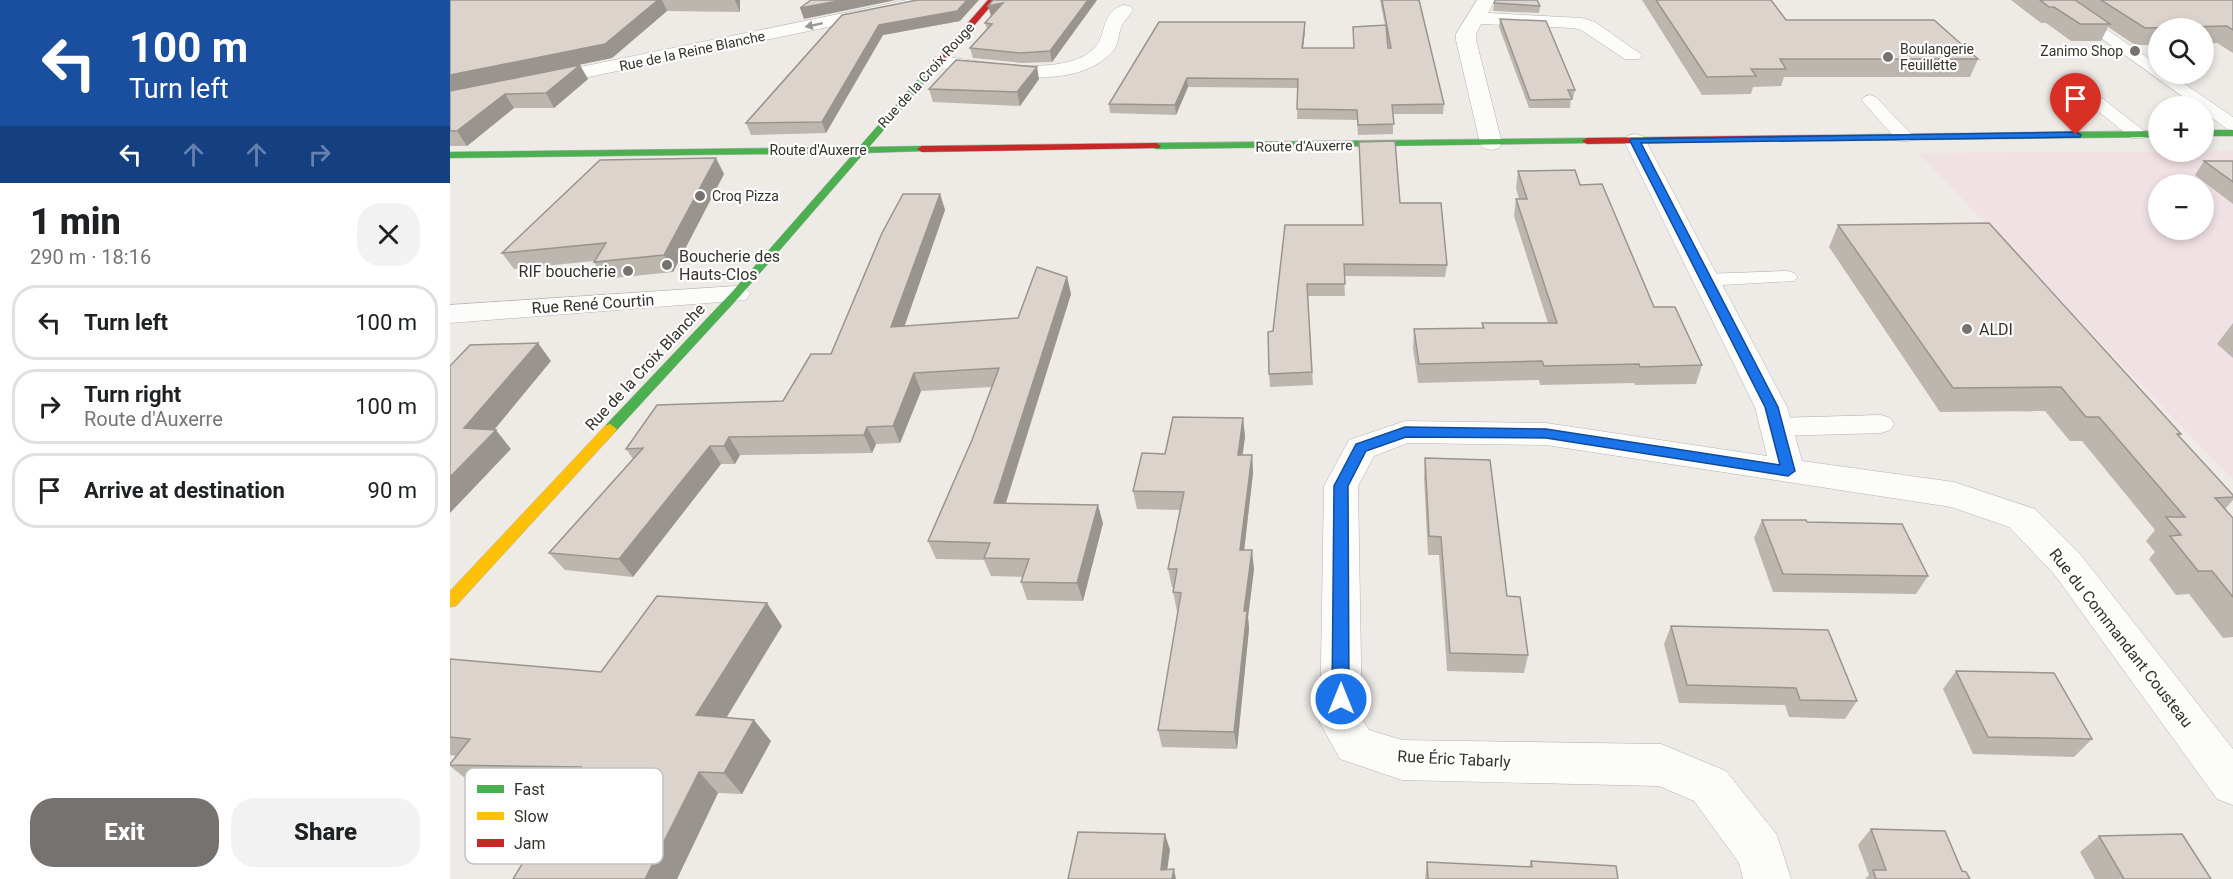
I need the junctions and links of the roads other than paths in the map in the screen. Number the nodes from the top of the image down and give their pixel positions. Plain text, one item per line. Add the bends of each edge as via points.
1 (933, 0) edge
2 (993, 0) edge
3 (1487, 0) edge
4 (2055, 0) edge
5 (1124, 10) dead end
6 (1476, 18) junction
7 (1632, 55) dead end
8 (939, 62) junction
9 (520, 85) edge
10 (2092, 98) dead end
11 (1870, 100) dead end
12 (2233, 125) edge
13 (2214, 133) edge
14 (2233, 133) edge
15 (2137, 134) junction
16 (2148, 134) edge
17 (1904, 137) junction
18 (1635, 141) junction
19 (1491, 143) junction
20 (860, 150) junction
21 (450, 155) edge
22 (1787, 277) dead end
23 (1705, 280) junction
24 (736, 294) junction
25 (450, 314) edge
26 (1881, 424) dead end
27 (1778, 427) junction
28 (1788, 471) junction
29 (450, 601) edge
30 (2233, 784) edge
31 (1767, 879) edge

1 -> 9 street, Rue de la Reine Blanche
2 - 8 main road, Rue de la Croix Rouge
3 - 6 street
4 - 12 lane
5 - 8 street via 1113,25 1106,48 1068,68 1018,72
6 - 7 street via 1575,22
6 - 19 street via 1466,40
8 - 20 main road, Rue de la Croix Rouge
10 - 15 lane
11 - 17 lane
13 - 14 main road
15 - 16 main road, Route d'Auxerre
15 - 17 main road, Route d'Auxerre
17 - 18 main road, Route d'Auxerre
18 - 19 main road, Route d'Auxerre
18 - 23 street
19 - 20 main road, Route d'Auxerre
20 - 21 main road, Route d'Auxerre
20 - 24 main road, Rue de la Croix Blanche
22 - 23 lane
23 - 27 street
24 - 25 street, Rue René Courtin
24 - 29 main road, Rue de la Croix Blanche
26 - 27 lane
27 - 28 street
28 - 30 street, Rue du Commandant Cousteau via 1954,495 2022,518 2067,564
28 - 31 street, Rue Éric Tabarly via 1546,434 1405,432 1361,448 1341,486 1341,723 1355,745 1402,760 1660,765 1710,786 1760,852

